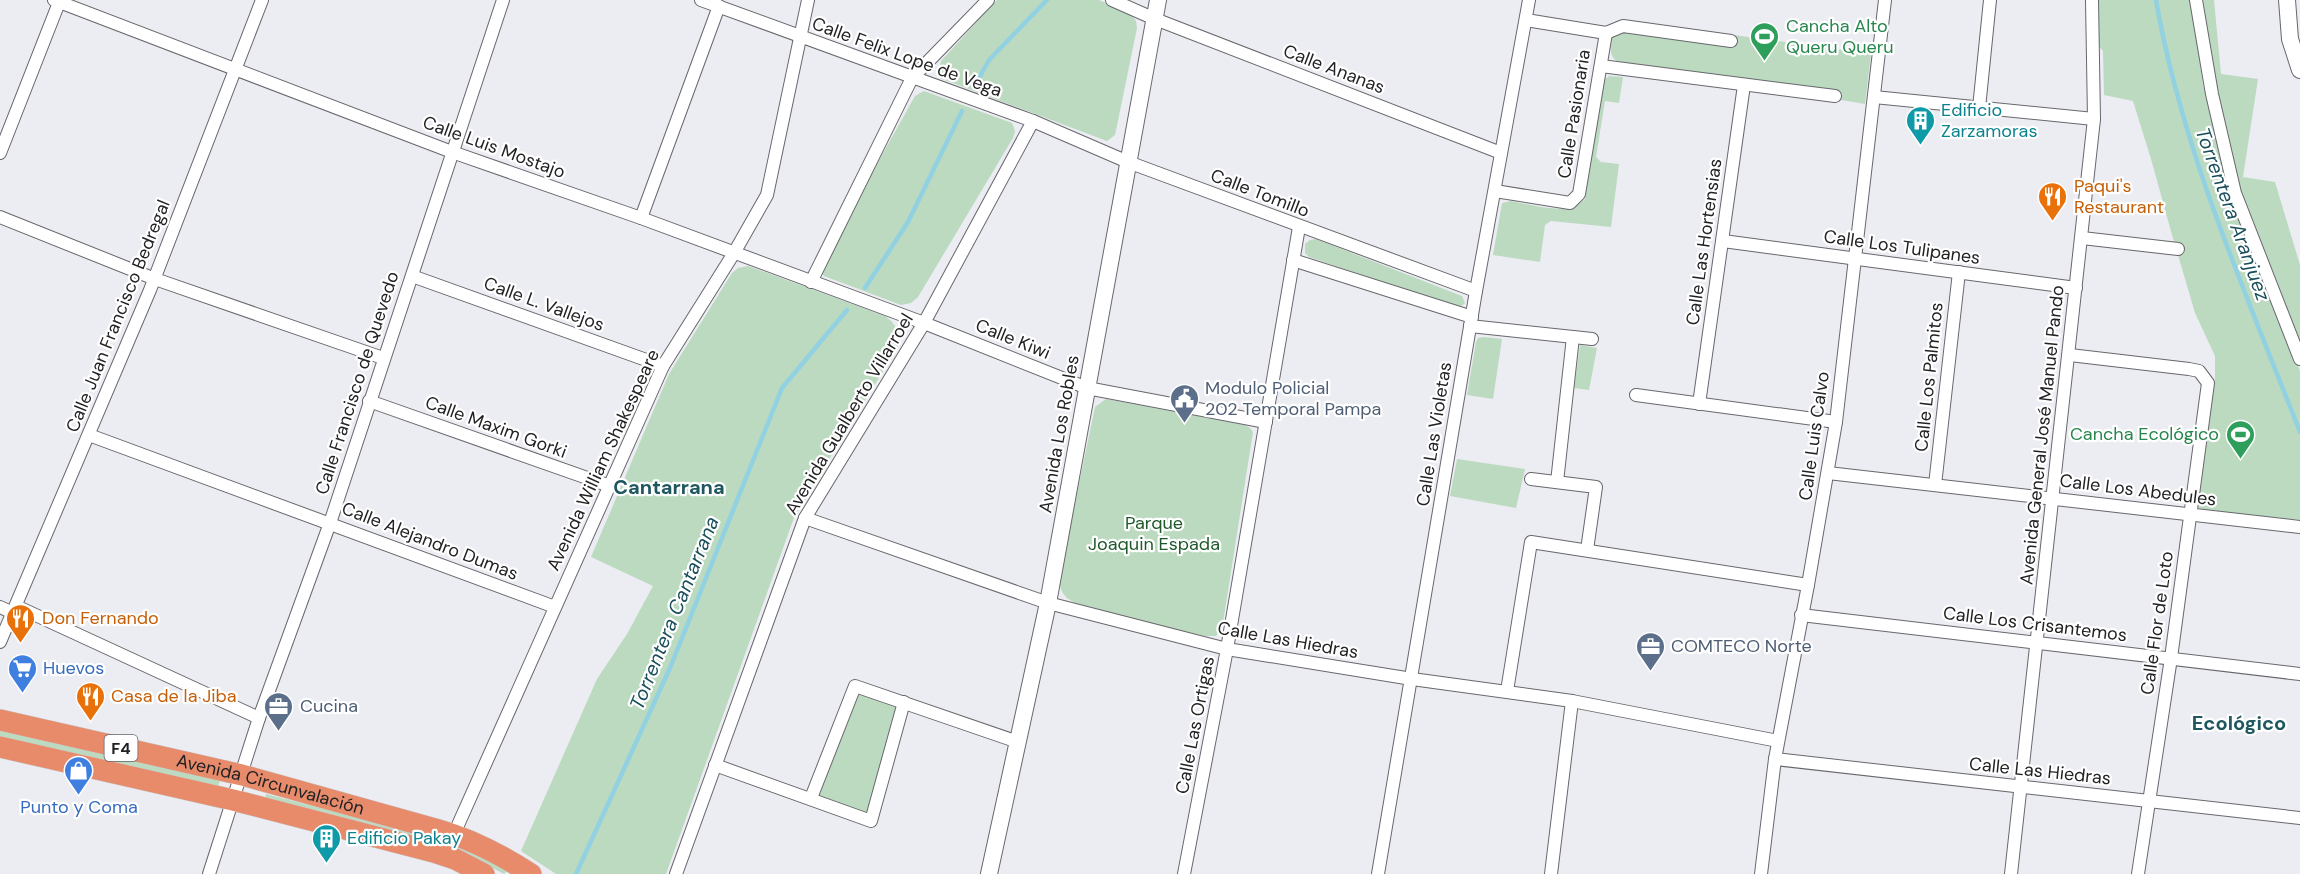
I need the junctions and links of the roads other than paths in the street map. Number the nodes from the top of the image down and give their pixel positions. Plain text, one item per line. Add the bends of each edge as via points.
1 (262, 0) edge
2 (503, 0) edge
3 (701, 0) edge
4 (808, 0) edge
5 (988, 0) edge
6 (1112, 0) edge
7 (1529, 0) edge
8 (1885, 0) edge
9 (1990, 0) edge
10 (2092, 0) edge
11 (2196, 0) edge
12 (2288, 0) edge
13 (57, 1) edge
14 (719, 6) junction
15 (1160, 6) edge
16 (1526, 20) junction
17 (1606, 33) junction
18 (802, 38) junction
19 (1731, 41) dead end
20 (1601, 66) junction
21 (234, 70) junction
22 (2300, 70) edge
23 (912, 78) junction
24 (1744, 85) junction
25 (1835, 96) dead end
26 (1874, 97) junction
27 (1979, 108) junction
28 (2094, 119) junction
29 (1033, 121) junction
30 (452, 152) junction
31 (0, 153) edge
32 (1501, 153) junction
33 (1128, 162) junction
34 (1495, 191) junction
35 (0, 218) edge
36 (641, 218) junction
37 (1299, 227) junction
38 (2082, 238) junction
39 (1723, 241) junction
40 (2178, 249) dead end
41 (734, 254) junction
42 (1854, 258) junction
43 (1293, 260) junction
44 (1959, 273) junction
45 (412, 276) junction
46 (155, 279) junction
47 (812, 282) junction
48 (2076, 288) junction
49 (1476, 291) junction
50 (1471, 322) junction
51 (924, 323) junction
52 (1573, 337) junction
53 (1592, 339) dead end
54 (2070, 355) junction
55 (383, 358) junction
56 (2300, 359) edge
57 (663, 366) junction
58 (1087, 387) junction
59 (1636, 395) dead end
60 (369, 401) junction
61 (1699, 404) junction
62 (1266, 422) junction
63 (1836, 422) junction
64 (89, 435) junction
65 (1828, 473) junction
66 (1531, 479) dead end
67 (1557, 482) junction
68 (1935, 485) junction
69 (610, 486) junction
70 (2053, 498) junction
71 (2190, 515) junction
72 (805, 518) junction
73 (330, 523) junction
74 (2300, 527) edge
75 (1587, 550) junction
76 (1808, 585) junction
77 (1048, 603) junction
78 (0, 607) edge
79 (555, 607) junction
80 (14, 610) junction
81 (1801, 615) junction
82 (0, 642) edge
83 (2038, 642) junction
84 (1227, 649) junction
85 (2171, 658) junction
86 (2300, 674) edge
87 (1412, 679) junction
88 (1507, 691) junction
89 (1572, 701) junction
90 (903, 702) junction
91 (259, 718) junction
92 (0, 720) edge
93 (1778, 741) junction
94 (1018, 742) junction
95 (0, 747) edge
96 (1775, 759) junction
97 (715, 765) junction
98 (242, 775) junction
99 (2021, 787) junction
100 (810, 798) junction
101 (233, 800) junction
102 (2149, 800) junction
103 (2300, 818) edge
104 (454, 834) junction
105 (522, 872) edge
106 (209, 874) edge
107 (484, 874) edge
108 (676, 874) edge
109 (989, 874) edge
110 (1184, 874) edge
111 (1378, 874) edge
112 (1551, 874) edge
113 (1761, 874) edge
114 (2011, 874) edge
115 (2138, 874) edge

1 - 21 street, Calle Juan Francisco Bedregal
2 - 30 street, Calle Francisco de Quevedo
3 - 14 street, Calle Felix Lope de Vega
4 - 18 street, Avenida William Shakespeare
5 - 23 street
6 - 15 street, Calle Ananas
7 - 16 street, Calle Las Violetas
8 - 26 street, Calle Luis Calvo
9 - 27 street
10 - 28 street, Avenida General José Manuel Pando
11 - 56 street via 2235,193
12 - 22 main road via 2290,39
13 - 21 street, Calle Luis Mostajo
13 - 31 street
14 - 18 street, Calle Felix Lope de Vega
14 - 36 street
15 - 32 street, Calle Ananas
15 - 33 main road, Avenida Los Robles
16 - 17 street, Calle Pasionaria
16 - 32 street, Calle Las Violetas
17 - 19 street via 1623,26
17 - 20 street, Calle Pasionaria
18 - 23 street, Calle Felix Lope de Vega
18 - 41 street, Avenida William Shakespeare via 767,195
20 - 24 street
20 - 34 street, Calle Pasionaria via 1580,194 1570,203
21 - 30 street, Calle Luis Mostajo
21 - 46 street, Calle Juan Francisco Bedregal
23 - 29 street, Calle Felix Lope de Vega
23 - 47 street
24 - 25 street
24 - 39 street, Calle Las Hortensias
26 - 27 street
26 - 42 street, Calle Luis Calvo
27 - 28 street
28 - 38 street, Avenida General José Manuel Pando
29 - 33 street, Calle Tomillo
29 - 51 street, Avenida Gualberto Villarroel
30 - 36 street, Calle Luis Mostajo
30 - 45 street, Calle Francisco de Quevedo
32 - 34 street, Calle Las Violetas
33 - 37 street, Calle Tomillo
33 - 58 main road, Avenida Los Robles
34 - 49 street, Calle Las Violetas
35 - 46 street
36 - 41 street, Calle Luis Mostajo
37 - 43 street, Calle Las Ortigas
37 - 49 street, Calle Tomillo
38 - 40 street
38 - 48 street, Avenida General José Manuel Pando
39 - 42 street, Calle Los Tulipanes
39 - 61 street, Calle Las Hortensias
41 - 47 street, Calle Luis Mostajo
41 - 57 street, Avenida William Shakespeare
42 - 44 street, Calle Los Tulipanes
42 - 63 street, Calle Luis Calvo
43 - 50 street
43 - 62 street, Calle Las Ortigas
44 - 48 street, Calle Los Tulipanes
44 - 68 street, Calle Los Palmitos
45 - 55 street, Calle Francisco de Quevedo
45 - 57 street, Calle L. Vallejos
46 - 55 street
46 - 64 street, Calle Juan Francisco Bedregal
47 - 51 street, Calle Luis Mostajo
48 - 54 street, Avenida General José Manuel Pando
49 - 50 street, Calle Las Violetas
50 - 52 street
50 - 87 street, Calle Las Violetas
51 - 58 street, Calle Kiwi
51 - 72 street, Avenida Gualberto Villarroel
52 - 53 street
52 - 67 street
54 - 70 street, Avenida General José Manuel Pando
54 - 71 street, Calle Flor de Loto via 2189,369 2204,377 2208,390
55 - 60 street, Calle Francisco de Quevedo
57 - 69 street, Avenida William Shakespeare
58 - 62 street, Calle Kiwi
58 - 77 main road, Avenida Los Robles
59 - 61 street
60 - 69 street, Calle Maxim Gorki
60 - 73 street, Calle Francisco de Quevedo
61 - 63 street
62 - 84 street, Calle Las Ortigas
63 - 65 street, Calle Luis Calvo
64 - 73 street, Calle Alejandro Dumas
64 - 80 street, Calle Juan Francisco Bedregal
65 - 68 street, Calle Los Abedules
65 - 76 street, Calle Luis Calvo
66 - 67 street
67 - 75 street via 1596,487
68 - 70 street, Calle Los Abedules
69 - 79 street, Avenida William Shakespeare
70 - 71 street, Calle Los Abedules
70 - 83 street, Avenida General José Manuel Pando
71 - 74 street, Calle Los Abedules
71 - 85 street, Calle Flor de Loto
72 - 77 street, Calle Las Hiedras
72 - 97 street, Avenida Gualberto Villarroel
73 - 79 street, Calle Alejandro Dumas
73 - 91 street, Calle Francisco de Quevedo
75 - 76 street
75 - 88 street via 1531,542
76 - 81 street, Calle Luis Calvo
77 - 84 street, Calle Las Hiedras
77 - 94 main road, Avenida Los Robles
78 - 80 street
79 - 104 street, Avenida William Shakespeare
80 - 82 street, Calle Juan Francisco Bedregal
80 - 91 street
81 - 83 street, Calle Los Crisantemos
81 - 93 street, Calle Luis Calvo
83 - 85 street, Calle Los Crisantemos
83 - 99 street, Avenida General José Manuel Pando
84 - 87 street, Calle Las Hiedras
84 - 110 street, Calle Las Ortigas
85 - 86 street, Calle Los Crisantemos
85 - 102 street, Calle Flor de Loto
87 - 88 street, Calle Las Hiedras
87 - 111 street, Calle Las Violetas
88 - 89 street, Calle Las Hiedras
89 - 93 street, Calle Las Hiedras
89 - 112 street
90 - 94 street
90 - 100 street via 855,686
90 - 100 street via 871,821
91 - 98 street, Calle Francisco de Quevedo
92 - 98 highway, Avenida Circunvalación / F4
93 - 96 street, Calle Luis Calvo
94 - 109 main road, Avenida Los Robles
95 - 101 highway, Avenida Circunvalación / F4
96 - 99 street, Calle Las Hiedras
96 - 113 street, Calle Luis Calvo
97 - 100 street
97 - 108 street, Avenida Gualberto Villarroel
98 - 101 street, Calle Francisco de Quevedo
98 - 104 highway, Avenida Circunvalación / F4
99 - 102 street, Calle Las Hiedras
99 - 114 street, Avenida General José Manuel Pando
101 - 106 street, Calle Francisco de Quevedo
101 - 107 highway, Avenida Circunvalación / F4 via 434,852
102 - 103 street, Calle Las Hiedras
102 - 115 street, Calle Flor de Loto
104 - 105 highway, Avenida Circunvalación / F4

